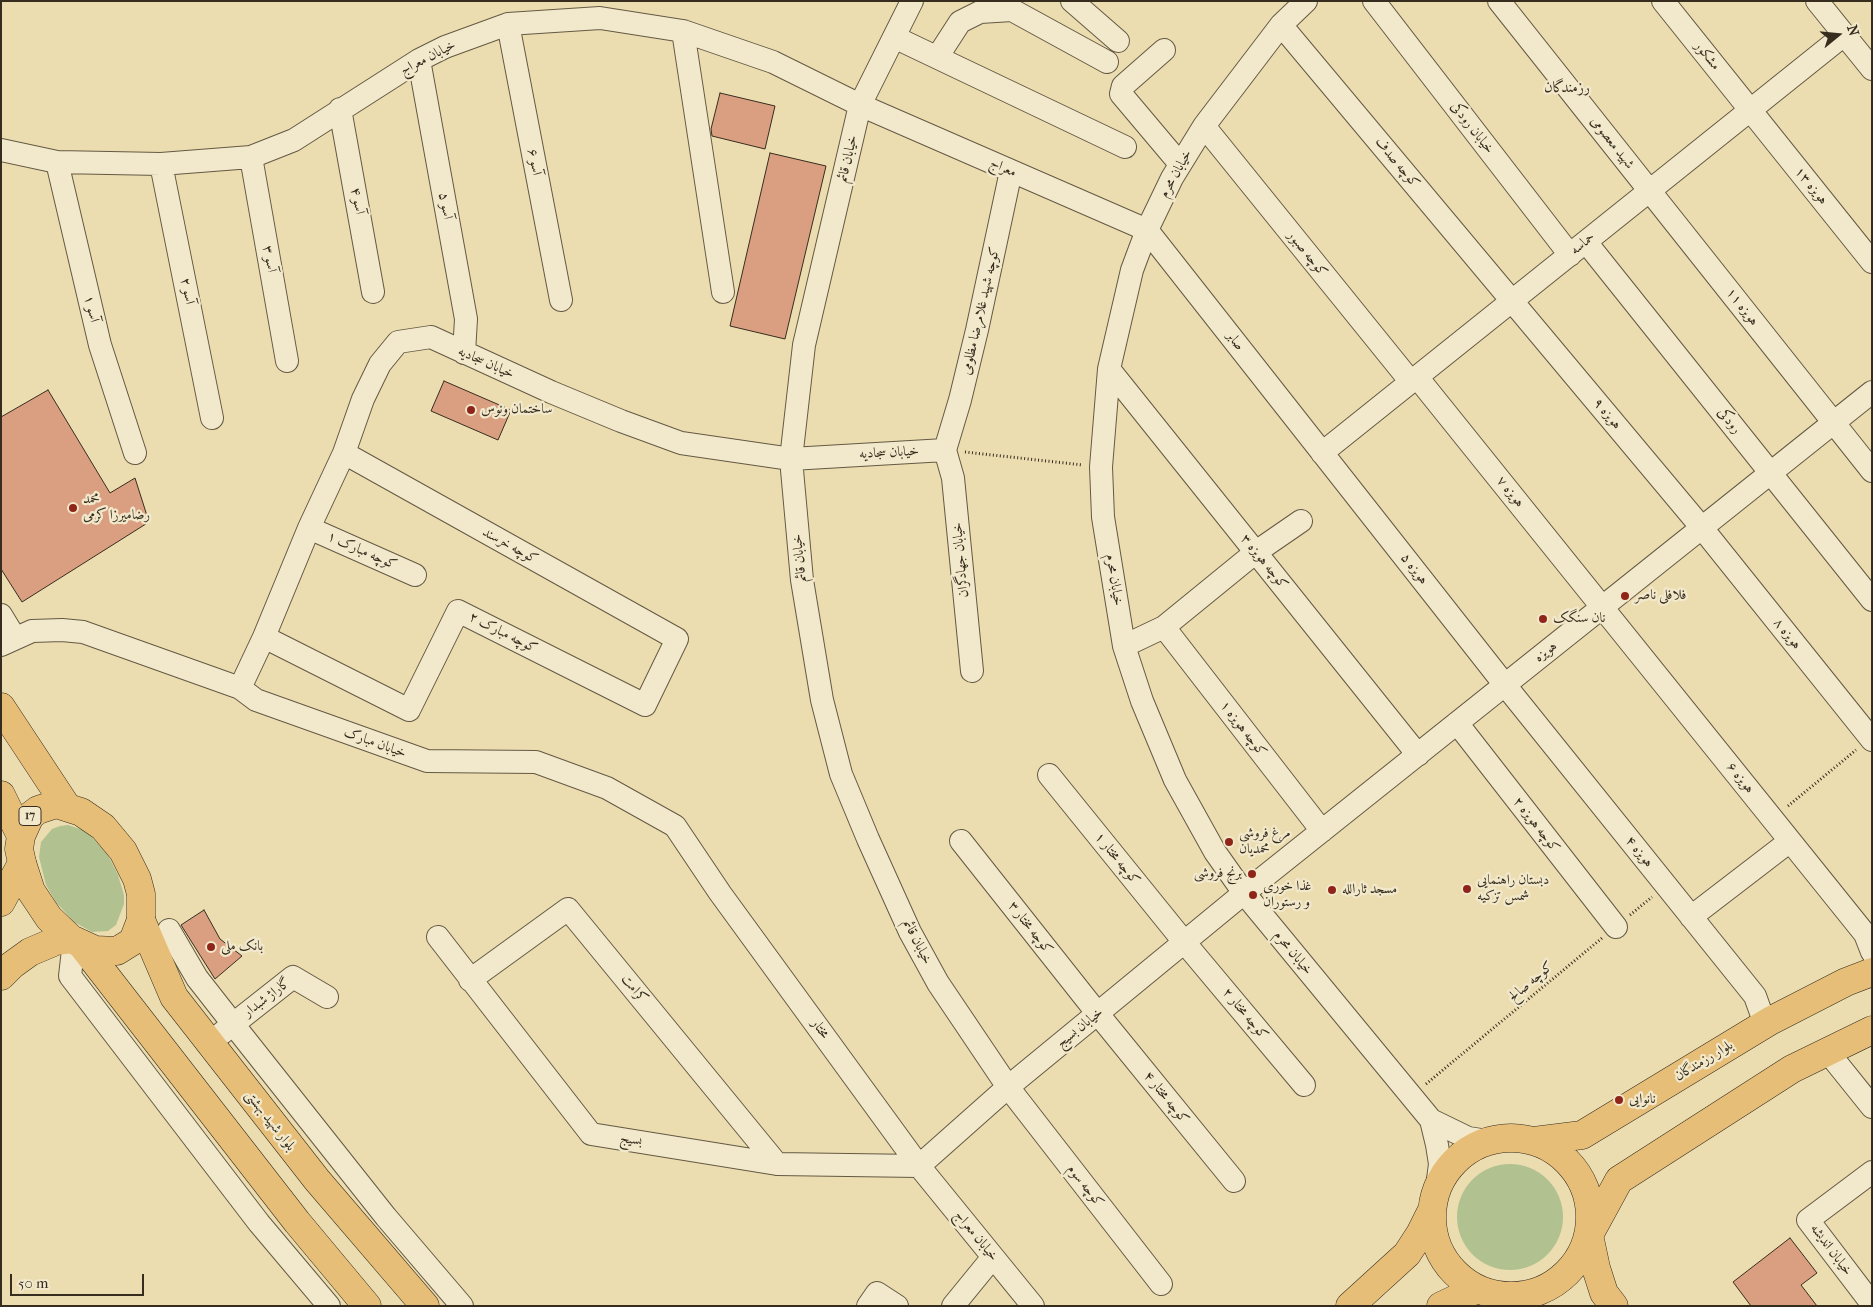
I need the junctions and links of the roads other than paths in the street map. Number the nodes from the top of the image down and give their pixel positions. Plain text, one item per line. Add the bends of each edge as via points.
1 (912, 1) edge
2 (1072, 1) edge
3 (1306, 1) edge
4 (1374, 1) edge
5 (1499, 1) edge
6 (1663, 1) edge
7 (1817, 1) edge
8 (508, 24) junction
9 (1281, 25) junction
10 (683, 31) junction
11 (1844, 35) junction
12 (894, 37) junction
13 (1118, 41) dead end
14 (1164, 50) dead end
15 (938, 56) junction
16 (1869, 59) edge
17 (418, 60) junction
18 (1107, 62) dead end
19 (860, 105) junction
20 (340, 109) junction
21 (1750, 110) junction
22 (1204, 126) junction
23 (1125, 147) dead end
24 (1, 150) edge
25 (251, 157) junction
26 (57, 162) junction
27 (161, 164) junction
28 (1180, 164) junction
29 (1011, 172) junction
30 (1650, 191) junction
31 (1147, 230) junction
32 (1578, 248) junction
33 (1872, 262) edge
34 (373, 292) dead end
35 (723, 292) dead end
36 (560, 300) dead end
37 (1512, 301) junction
38 (464, 353) junction
39 (287, 361) dead end
40 (1109, 369) junction
41 (1414, 379) junction
42 (1872, 392) edge
43 (212, 418) dead end
44 (1834, 423) junction
45 (945, 450) junction
46 (1322, 452) junction
47 (135, 453) dead end
48 (344, 453) junction
49 (791, 459) junction
50 (1872, 471) edge
51 (1771, 473) junction
52 (1301, 520) dead end
53 (309, 528) junction
54 (1702, 528) junction
55 (1256, 552) junction
56 (415, 575) dead end
57 (1872, 600) edge
58 (1602, 608) junction
59 (1, 615) edge
60 (1164, 627) junction
61 (264, 637) junction
62 (677, 639) joint
63 (8, 642) edge
64 (1124, 646) junction
65 (972, 670) dead end
66 (1505, 685) junction
67 (240, 688) junction
68 (1, 707) edge
69 (1457, 723) junction
70 (1871, 739) edge
71 (1418, 755) junction
72 (1049, 775) dead end
73 (1, 795) edge
74 (68, 807) junction
75 (1322, 831) junction
76 (21, 836) junction
77 (961, 841) dead end
78 (1790, 841) junction
79 (22, 863) junction
80 (720, 893) joint
81 (1244, 893) junction
82 (1, 902) edge
83 (1691, 917) junction
84 (141, 920) junction
85 (1616, 927) road end
86 (169, 930) dead end
87 (438, 937) dead end
88 (75, 941) junction
89 (1185, 943) junction
90 (1872, 952) edge
91 (1872, 972) edge
92 (1, 976) edge
93 (470, 980) junction
94 (327, 997) dead end
95 (1098, 1014) junction
96 (233, 1024) junction
97 (1765, 1024) junction
98 (1872, 1030) edge
99 (210, 1044) junction
100 (1827, 1051) junction
101 (1304, 1085) dead end
102 (1008, 1087) junction
103 (1872, 1107) edge
104 (1431, 1120) junction
105 (1488, 1141) junction
106 (1534, 1141) junction
107 (777, 1164) junction
108 (919, 1166) junction
109 (1872, 1172) edge
110 (1234, 1181) dead end
111 (1435, 1198) junction
112 (1588, 1236) junction
113 (994, 1257) junction
114 (1162, 1284) dead end
115 (1498, 1297) edge
116 (1872, 1304) edge
117 (329, 1306) edge
118 (367, 1306) edge
119 (425, 1306) edge
120 (462, 1306) edge
121 (868, 1306) edge
122 (897, 1306) edge
123 (954, 1306) edge
124 (1033, 1306) edge
125 (1350, 1306) edge
126 (1441, 1306) edge
127 (1614, 1306) edge

1 - 12 street, خیابان قائم
2 - 13 street
3 - 9 street, خیابان محرم
4 - 32 street, خیابان رودکی
5 - 30 street, شهید معصومی
6 - 21 street, مشکور
7 - 11 street
8 - 10 street, خیابان معراج via 600,18
8 - 17 street, خیابان معراج via 445,46
8 - 36 street, آسو ۶
9 - 22 street, خیابان محرم
9 - 37 street, کوچه صدف
10 - 19 street, خیابان معراج via 773,62
10 - 35 street
11 - 16 street
11 - 21 street, حماسه
12 - 15 street
12 - 19 street, خیابان قائم
14 - 28 street via 1123,86 1121,94
15 - 18 street via 960,22 980,12 1012,10
15 - 23 street
17 - 20 street, خیابان معراج
17 - 38 street, آسو ۵ via 466,319
19 - 29 street, معراج
19 - 49 street, خیابان قائم via 804,345
20 - 25 street, خیابان معراج via 294,140
20 - 34 street, آسو ۴
21 - 30 street, حماسه
21 - 33 street, هویزه ۱۳
22 - 28 street, خیابان محرم
22 - 41 street, کوچه صبور
24 - 26 street, خیابان معراج
25 - 27 street, خیابان معراج
25 - 39 street, آسو ۳
26 - 27 street, خیابان معراج
26 - 47 street, آسو ۱ via 100,345
27 - 43 street, آسو ۲
28 - 31 street, خیابان محرم
29 - 31 street, معراج
29 - 45 street, کوچه شهید غلامرضا مظلومی via 977,330
30 - 32 street, حماسه
30 - 44 street, هویزه ۱۱
31 - 40 street, خیابان محرم via 1132,270
31 - 46 street, صابر
32 - 37 street, حماسه
32 - 51 street, رودکی
37 - 41 street, حماسه
37 - 54 street, هویزه ۹
38 - 48 street, خیابان سجادیه via 431,337 398,342 380,364 363,399
38 - 49 street, خیابان سجادیه via 621,421 681,443
40 - 55 street, کوچه هویزه ۳
40 - 64 street, خیابان محرم via 1101,467 1103,517
41 - 46 street, حماسه
41 - 58 street, هویزه ۷
42 - 44 street, هویزه
44 - 50 street, هویزه ۱۱
44 - 51 street, هویزه
45 - 49 street, خیابان سجادیه
45 - 65 street, خیابان جهادگران via 954,478
46 - 66 street, هویزه ۵
48 - 53 street, خیابان سجادیه
48 - 62 street, کوچه خرسند
49 - 102 street, خیابان قائم via 802,580 822,700 841,774 910,932 938,983
51 - 54 street, هویزه
51 - 57 street, رودکی
52 - 55 street
53 - 56 street, کوچه مبارک ۱
53 - 61 street, خیابان سجادیه
54 - 58 street, هویزه
54 - 70 street, هویزه ۸
55 - 60 street
55 - 71 street, کوچه هویزه ۳
58 - 66 street, هویزه
58 - 78 street, هویزه ۶
59 - 63 street
60 - 64 street
60 - 75 street, کوچه هویزه ۱
61 - 62 street, کوچه مبارک ۲ via 409,710 458,611 645,705
61 - 67 street, خیابان سجادیه
63 - 67 street, خیابان مبارک via 32,631 83,632
64 - 81 street, خیابان محرم via 1142,701 1175,780 1215,852
66 - 69 street, هویزه
66 - 83 street, هویزه ۴
67 - 80 street, خیابان مبارک via 256,700 427,761 536,762 607,788 675,826
68 - 74 main road
69 - 71 street, هویزه
69 - 85 street, کوچه هویزه ۲
71 - 75 street, هویزه
72 - 89 street, کوچه مختار ۱
73 - 76 main road, 17
74 - 76 main road, 17 via 56,804 38,810 30,816
74 - 84 main road, 17 via 103,827 124,851 141,894
75 - 81 street, هویزه
76 - 79 main road, 17
77 - 95 street, کوچه مختار ۳
78 - 83 street
78 - 90 street, هویزه ۶ via 1865,934
79 - 82 main road
79 - 88 main road, 17 via 31,891 40,905 49,918
80 - 108 street, مختار
81 - 89 street, خیابان بسیج
81 - 104 street, خیابان محرم
83 - 97 street, هویزه ۴ via 1755,996
84 - 88 main road, 17 via 133,941 116,951 95,950
84 - 99 main road, بلوار شهید بهشتی via 174,997
86 - 96 street via 197,978
87 - 93 street, بسیج
88 - 92 main road, 17 via 56,941 30,952
88 - 117 street via 70,976 259,1223
88 - 118 main road
89 - 95 street, خیابان بسیج
89 - 101 street, کوچه مختار ۲
91 - 97 main road, بلوار رزمندگان
93 - 107 street, بسیج via 591,1134
93 - 107 street, کرامت via 568,909
94 - 96 street, گاراژ شبدار via 293,977
95 - 102 street, خیابان بسیج
95 - 110 street, کوچه مختار ۴
96 - 99 street, گاراژ شبدار
96 - 120 street via 386,1217
97 - 106 main road, بلوار رزمندگان via 1582,1135
98 - 100 main road
99 - 119 main road, بلوار شهید بهشتی via 317,1180
100 - 103 street
100 - 112 main road via 1792,1069 1619,1180
102 - 108 street, خیابان بسیج
102 - 114 street, کوچه سوم
104 - 105 street via 1468,1138
104 - 111 street via 1440,1164
105 - 106 main road via 1511,1137
105 - 111 main road via 1466,1151 1450,1167
106 - 112 main road via 1556,1151 1573,1167 1585,1188 1590,1212
107 - 108 street, بسیج
108 - 113 street, خیابان معراج
109 - 116 street, خیابان اندیشه via 1808,1220
111 - 115 main road via 1434,1234 1442,1256 1457,1275
111 - 125 main road via 1420,1234 1407,1254
112 - 115 main road via 1580,1258 1565,1276 1545,1289 1523,1296
112 - 127 main road via 1604,1293
113 - 123 street
113 - 124 street, خیابان معراج
115 - 126 main road
121 - 122 street via 877,1293

